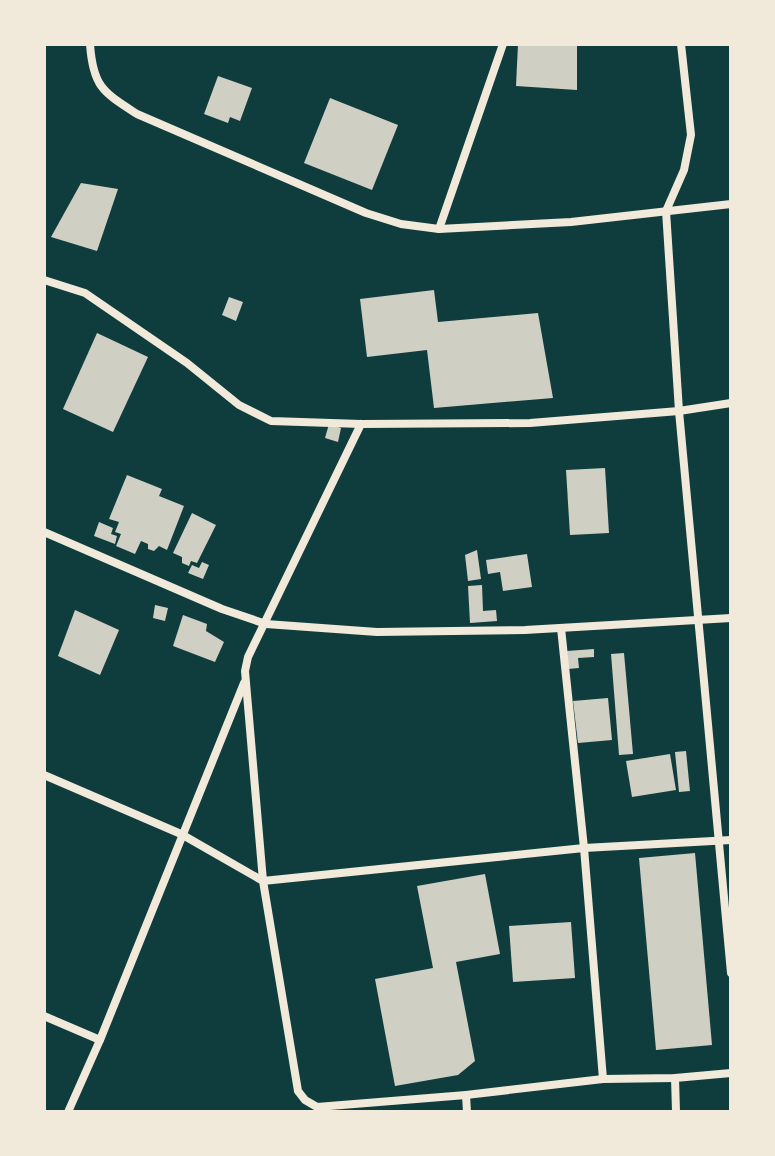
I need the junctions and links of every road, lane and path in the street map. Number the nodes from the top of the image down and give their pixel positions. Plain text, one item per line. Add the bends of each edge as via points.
1 (90, 44) edge
2 (503, 44) edge
3 (681, 44) edge
4 (731, 204) edge
5 (666, 211) junction
6 (439, 229) junction
7 (44, 280) edge
8 (731, 403) edge
9 (679, 411) junction
10 (361, 424) junction
11 (44, 532) edge
12 (731, 618) edge
13 (698, 620) junction
14 (266, 624) junction
15 (561, 628) junction
16 (244, 682) junction
17 (44, 775) edge
18 (181, 834) junction
19 (731, 840) edge
20 (720, 841) junction
21 (584, 848) junction
22 (263, 881) junction
23 (731, 973) edge
24 (44, 1016) edge
25 (100, 1040) junction
26 (731, 1073) edge
27 (675, 1078) junction
28 (603, 1079) junction
29 (466, 1095) junction
30 (68, 1112) edge
31 (467, 1112) edge
32 (676, 1112) edge

1 - 6 street via 96,78 105,93 137,114 366,213
2 - 6 street
3 - 5 street via 691,135 684,170
4 - 5 street
5 - 6 street
5 - 9 street
7 - 10 street via 85,293 239,405 271,421
8 - 9 street
9 - 10 street via 530,423
9 - 13 street
10 - 14 street
11 - 14 street
12 - 13 street
13 - 15 street
13 - 20 street
14 - 15 street via 377,632
14 - 16 street via 248,657
15 - 21 street
16 - 18 street
16 - 22 street
17 - 18 street
18 - 22 street
18 - 25 street
19 - 20 street
20 - 21 street
20 - 23 street
21 - 22 street
21 - 28 street
22 - 29 street via 298,1091 305,1100 317,1107
24 - 25 street
25 - 30 street
26 - 27 street
27 - 28 street
27 - 32 street
28 - 29 street
29 - 31 street

